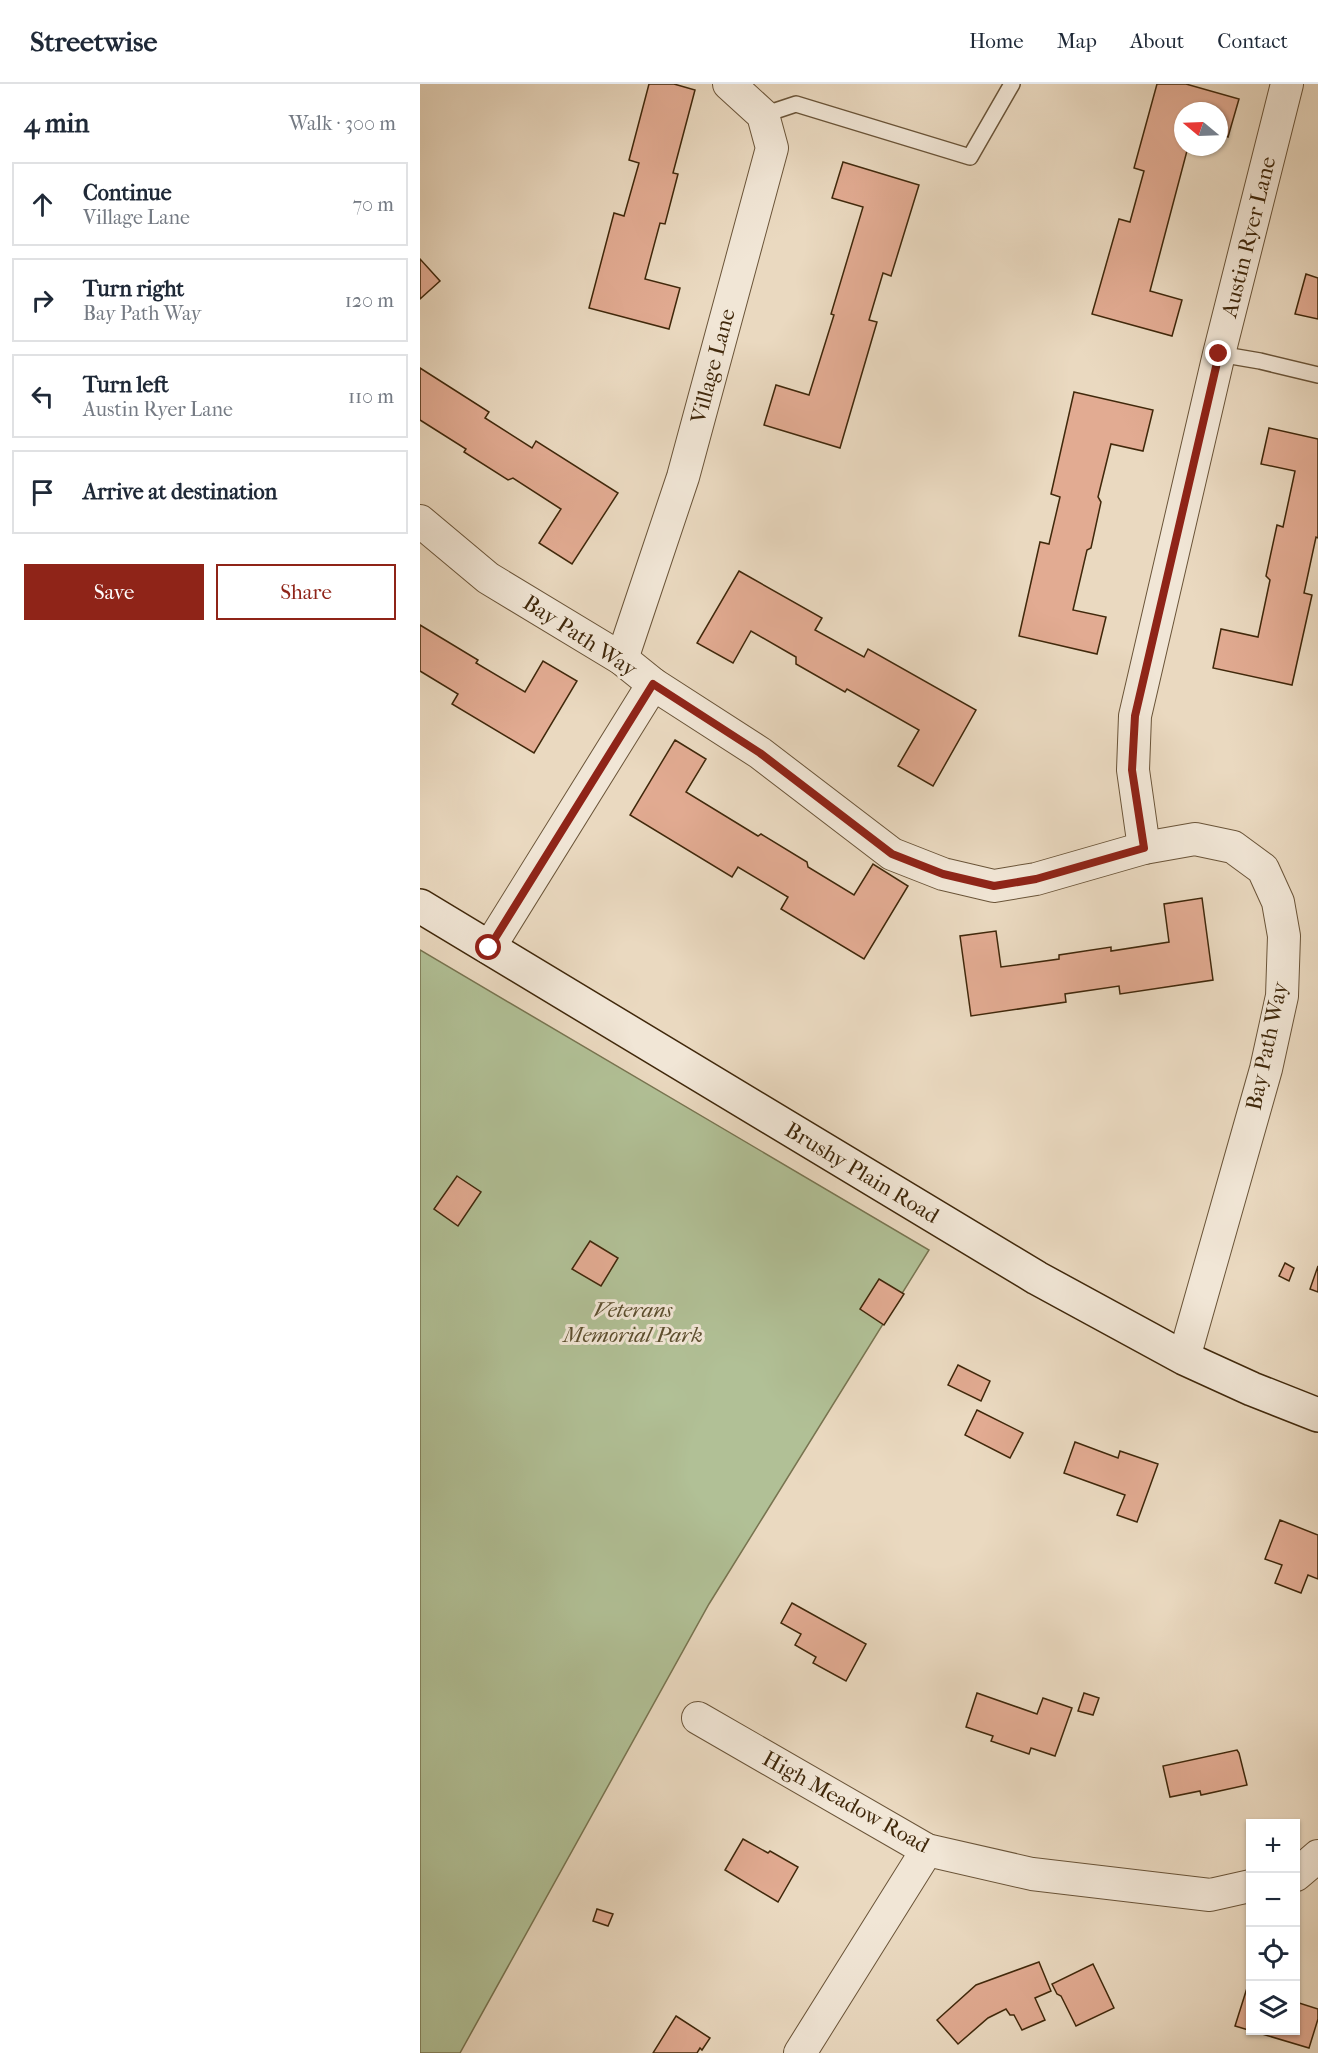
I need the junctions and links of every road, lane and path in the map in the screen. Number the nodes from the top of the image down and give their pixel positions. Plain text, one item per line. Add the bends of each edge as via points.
1 (729, 84) edge
2 (1012, 84) edge
3 (1287, 84) edge
4 (763, 115) junction
5 (1219, 354) junction
6 (1318, 375) edge
7 (420, 521) edge
8 (622, 659) junction
9 (653, 684) junction
10 (1144, 848) junction
11 (420, 906) edge
12 (489, 948) junction
13 (1184, 1358) junction
14 (1318, 1415) edge
15 (698, 1718) dead end
16 (927, 1850) junction
17 (1318, 1856) edge
18 (1298, 1873) edge
19 (1246, 1887) edge
20 (800, 2053) edge

1 - 4 street
2 - 4 lane via 970,157 796,104
3 - 5 street, Austin Ryer Lane
4 - 8 street, Village Lane via 772,148 683,477
5 - 6 lane
5 - 10 street, Austin Ryer Lane via 1135,716 1132,770
7 - 8 street, Bay Path Way via 488,578
8 - 9 street, Bay Path Way
9 - 10 street, Bay Path Way via 760,753 892,854 943,874 994,886 1036,879
9 - 12 street
10 - 13 street, Bay Path Way via 1195,838 1233,847 1263,870 1278,902 1284,936 1282,996 1266,1069
11 - 12 main road, Brushy Plain Road
12 - 13 main road, Brushy Plain Road via 1037,1278
13 - 14 main road, Brushy Plain Road
15 - 16 street, High Meadow Road
16 - 19 street, High Meadow Road via 1032,1874 1210,1895
16 - 20 street
17 - 18 street

